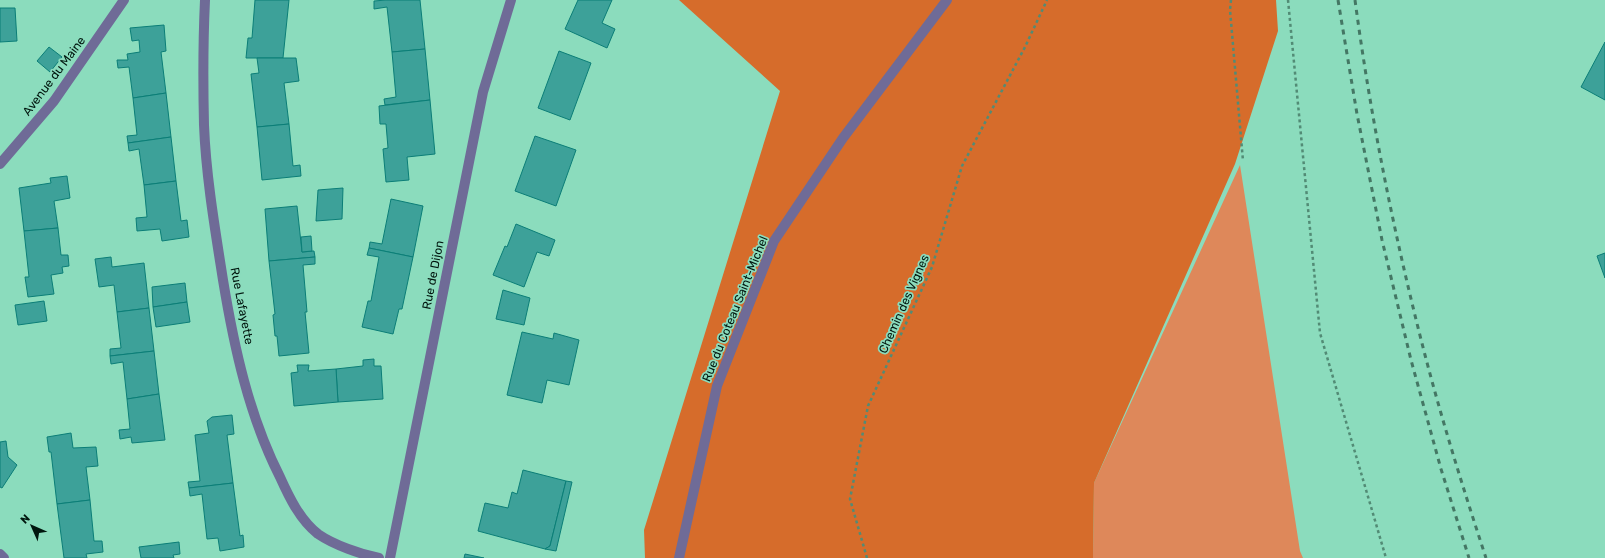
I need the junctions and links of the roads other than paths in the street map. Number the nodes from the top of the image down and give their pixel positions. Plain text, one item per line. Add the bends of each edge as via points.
1 (124, 0) edge
2 (205, 0) edge
3 (511, 0) edge
4 (946, 0) edge
5 (0, 164) edge
6 (0, 554) edge
7 (4, 558) edge
8 (379, 558) edge
9 (390, 558) edge
10 (680, 558) edge

1 - 5 street, Avenue du Maine via 54,101
2 - 8 street, Rue Lafayette via 204,126 213,221 232,332 254,414 272,461 300,514 318,534 349,550
3 - 9 street, Rue de Dijon via 483,92
4 - 10 street, Rue du Coteau Saint-Michel via 843,138 774,241 717,386
6 - 7 street

